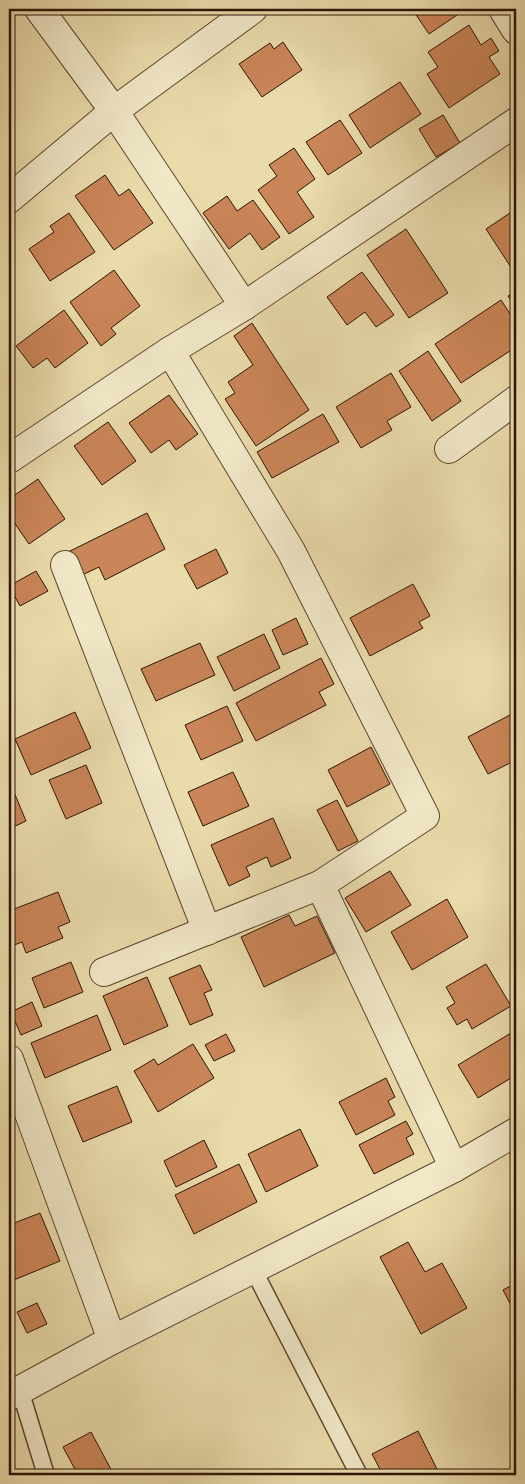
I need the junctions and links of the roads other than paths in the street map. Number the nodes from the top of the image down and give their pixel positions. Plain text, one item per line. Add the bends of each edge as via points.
1 (39, 9) edge
2 (253, 9) edge
3 (503, 9) edge
4 (516, 30) edge
5 (114, 111) junction
6 (516, 122) edge
7 (9, 199) edge
8 (244, 306) junction
9 (170, 351) junction
10 (516, 400) edge
11 (449, 449) dead end
12 (9, 459) edge
13 (64, 565) dead end
14 (320, 885) junction
15 (206, 931) junction
16 (104, 972) dead end
17 (9, 1058) edge
18 (514, 1139) edge
19 (454, 1168) junction
20 (253, 1269) junction
21 (112, 1340) junction
22 (14, 1393) edge
23 (46, 1475) edge
24 (360, 1475) edge

1 - 5 street
2 - 5 street
3 - 4 street
5 - 7 street
5 - 8 street
6 - 8 street
8 - 9 street
9 - 12 street
9 - 14 street via 291,551 425,816
10 - 11 street
13 - 15 street
14 - 15 street
14 - 19 street
15 - 16 street
17 - 21 street
18 - 19 street
19 - 20 street
20 - 21 street
20 - 24 lane
21 - 22 street
22 - 23 lane

